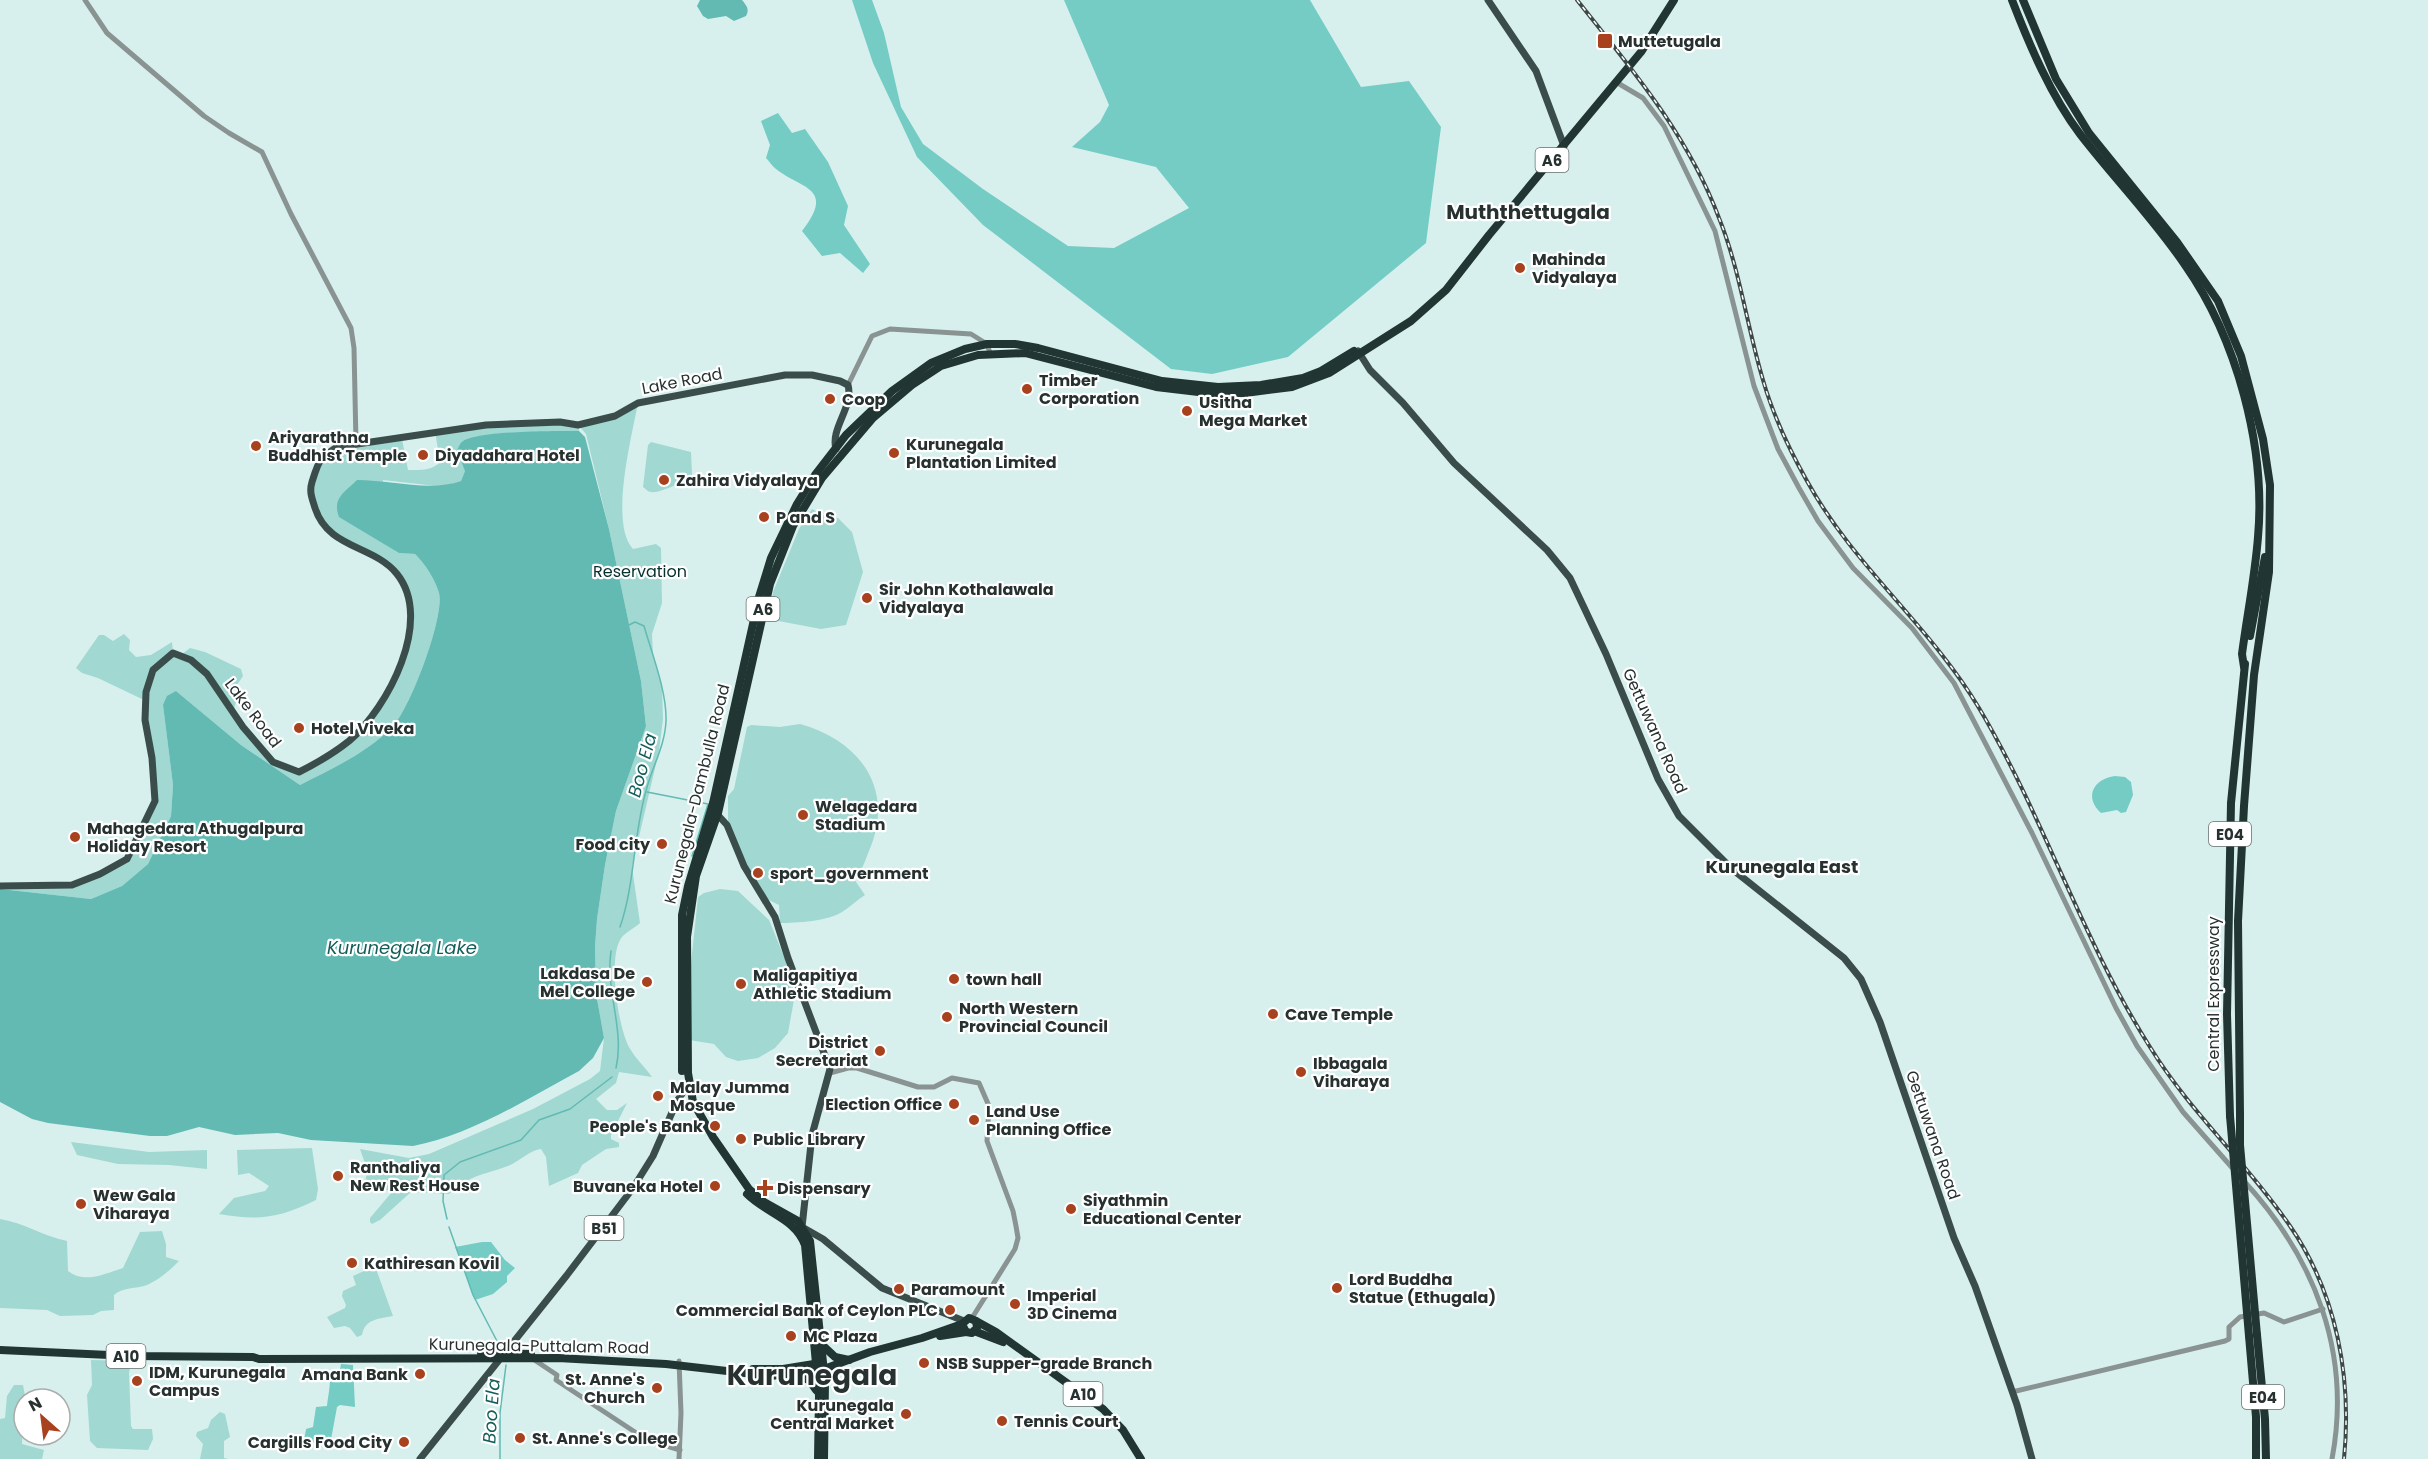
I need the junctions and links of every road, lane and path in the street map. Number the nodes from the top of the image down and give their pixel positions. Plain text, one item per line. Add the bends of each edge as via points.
1 (85, 0) edge
2 (1488, 0) edge
3 (1674, 0) edge
4 (2012, 0) edge
5 (2023, 0) edge
6 (1616, 82) junction
7 (1563, 146) junction
8 (988, 349) junction
9 (1358, 352) junction
10 (848, 386) junction
11 (356, 443) junction
12 (838, 451) junction
13 (2270, 531) junction
14 (2244, 667) junction
15 (714, 813) junction
16 (0, 886) edge
17 (830, 1073) junction
18 (684, 1091) junction
19 (802, 1227) junction
20 (2323, 1310) junction
21 (969, 1324) junction
22 (2253, 1336) junction
23 (817, 1343) junction
24 (0, 1350) edge
25 (501, 1356) junction
26 (533, 1359) junction
27 (849, 1360) junction
28 (679, 1363) junction
29 (820, 1367) junction
30 (791, 1371) junction
31 (2012, 1392) junction
32 (822, 1396) junction
33 (680, 1450) junction
34 (420, 1459) edge
35 (679, 1459) edge
36 (818, 1459) edge
37 (824, 1459) edge
38 (1141, 1459) edge
39 (2032, 1459) edge
40 (2256, 1459) edge
41 (2266, 1459) edge
42 (2332, 1459) edge

1 - 11 street via 107,33 204,116 262,152 351,328
2 - 7 main road via 1536,71
3 - 6 highway, Kurunegala-Dambulla Road / A6 via 1641,52
4 - 14 highway via 2041,66 2078,132 2185,264 2220,323 2235,361 2248,411 2257,473 2259,536 2242,654
5 - 13 highway via 2056,79 2088,133 2177,242 2218,301 2241,356 2263,439 2270,485
6 - 7 highway, Kurunegala-Dambulla Road / A6
6 - 20 street via 1643,98 1664,126 1715,231 1754,386 1798,488 1853,568 1912,628 1954,683 2138,1046 2183,1112 2285,1231
7 - 9 highway, Kurunegala-Dambulla Road / A6 via 1446,290 1412,321
8 - 9 highway, Kurunegala-Dambulla Road / A6 via 1025,353 1148,385 1206,393 1292,387 1329,373
8 - 10 street via 971,334 890,329 872,336
8 - 12 highway, Kurunegala-Dambulla Road / A6 via 922,377
9 - 31 main road, Gettuwana Road via 1454,463 1547,550 1570,578 1654,770 1679,816 1732,868 1844,958 1861,979 1880,1022
10 - 11 main road, Lake Road via 812,375 785,375 638,403 615,416 578,425 486,425
10 - 12 main road via 836,430
11 - 16 main road, Lake Road via 338,447 319,459 309,491 320,523 346,543 384,561 410,596 410,628 399,673 381,704 351,739 299,772 273,762 207,674 191,660 173,653 153,670 146,692 145,720 154,801 127,859 72,885
12 - 15 highway, Kurunegala-Dambulla Road / A6 via 793,526 770,584
13 - 14 highway, Central Expressway / E04
13 - 22 highway, Central Expressway / E04, bridge via 2269,572 2254,675 2238,921 2240,1145
14 - 22 highway, Central Expressway / E04, bridge via 2231,803 2227,1014 2231,1143
15 - 17 main road via 727,825 750,877 775,917
15 - 18 highway, Kurunegala-Dambulla Road / A6 via 682,915
15 - 19 highway, Kurunegala-Dambulla Road / A6 via 696,876 688,927 691,1097 705,1125 749,1189
17 - 19 main road via 812,1135
17 - 21 street via 857,1068 918,1087 934,1087 952,1078 979,1083 989,1106 987,1141 1013,1210 1018,1238
18 - 23 highway, Kurunegala-Dambulla Road / A6 via 698,1123 741,1188 800,1235 806,1250
18 - 25 main road, B51 via 641,1178
19 - 21 main road via 823,1239 882,1288
19 - 23 highway, Kurunegala-Dambulla Road / A6 via 812,1248
20 - 31 street via 2284,1322 2264,1313 2240,1317 2229,1327 2229,1339 2225,1341
20 - 42 street via 2332,1344 2337,1399
21 - 27 highway, A10
21 - 38 highway, A10 via 991,1328 1102,1409 1123,1430
22 - 40 highway, Central Expressway / E04
22 - 41 highway, Central Expressway / E04 via 2265,1419
23 - 27 highway via 835,1357
23 - 29 highway, Kurunegala-Dambulla Road / A6
23 - 30 highway via 808,1359
24 - 25 highway, Kurunegala-Puttalam Road / A10 via 259,1359
25 - 26 highway, Kurunegala-Puttalam Road / A10
25 - 28 highway, Kurunegala-Puttalam Road / A10 via 560,1352
25 - 34 main road
26 - 28 highway, Kurunegala-Puttalam Road / A10
26 - 33 street via 557,1375 556,1380 646,1440
27 - 29 highway, A10
27 - 32 highway via 831,1375
28 - 30 highway, Kurunegala-Puttalam Road / A10
28 - 33 street
29 - 30 highway, Kurunegala-Puttalam Road / A10
29 - 32 highway, A6
30 - 32 highway via 809,1380
31 - 39 main road, Gettuwana Road
32 - 36 highway, A6
32 - 37 highway, A6
33 - 35 street

